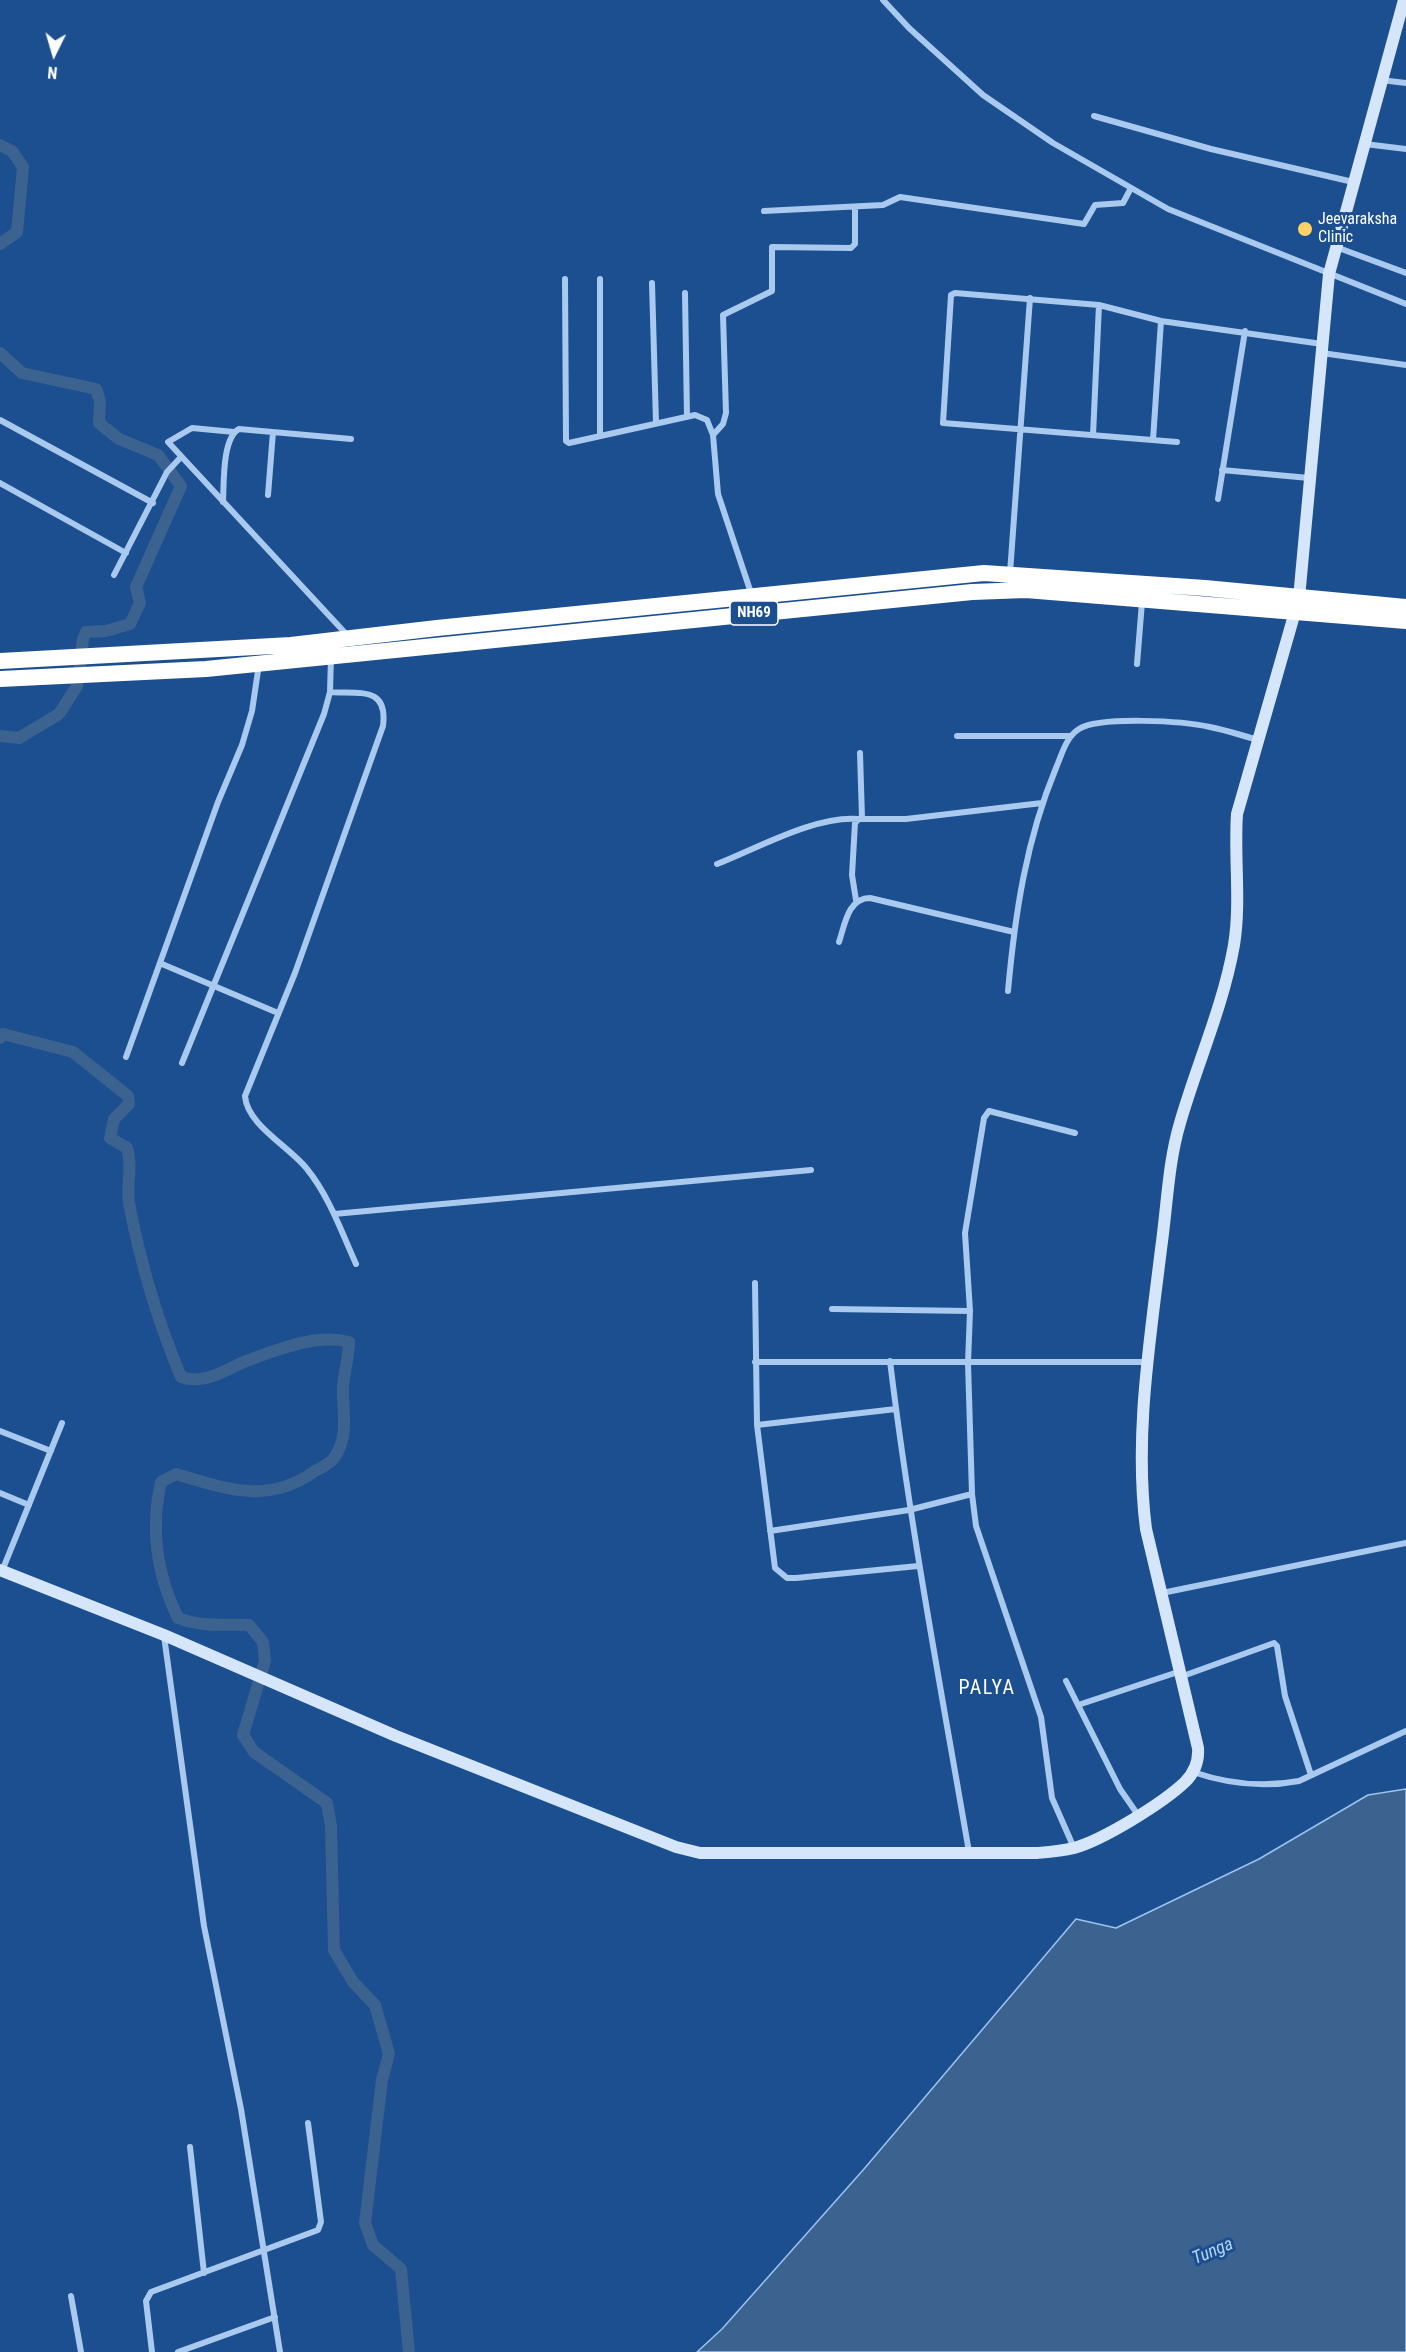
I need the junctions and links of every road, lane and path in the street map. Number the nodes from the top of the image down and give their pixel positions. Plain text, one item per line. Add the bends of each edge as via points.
1 (883, 0) edge
2 (1404, 0) edge
3 (1401, 24) edge
4 (1381, 80) junction
5 (1406, 83) edge
6 (1094, 116) dead end
7 (1364, 144) junction
8 (1406, 149) edge
9 (1353, 182) junction
10 (1131, 188) junction
11 (855, 207) junction
12 (764, 211) dead end
13 (1332, 262) junction
14 (1406, 273) edge
15 (565, 279) dead end
16 (600, 279) dead end
17 (652, 284) dead end
18 (685, 294) dead end
19 (1030, 298) junction
20 (1406, 304) edge
21 (1100, 305) junction
22 (1161, 321) junction
23 (1245, 331) junction
24 (1322, 349) junction
25 (1406, 365) edge
26 (687, 417) junction
27 (0, 420) edge
28 (656, 423) junction
29 (1022, 429) junction
30 (234, 432) junction
31 (273, 432) junction
32 (713, 435) junction
33 (1093, 435) junction
34 (600, 436) junction
35 (351, 439) dead end
36 (1153, 440) junction
37 (1177, 442) dead end
38 (180, 458) junction
39 (1222, 470) junction
40 (1310, 478) junction
41 (0, 483) edge
42 (268, 495) dead end
43 (1218, 499) dead end
44 (222, 502) junction
45 (153, 503) junction
46 (126, 553) junction
47 (1010, 573) junction
48 (114, 575) dead end
49 (752, 596) junction
50 (1142, 600) junction
51 (1297, 605) junction
52 (1406, 607) edge
53 (1406, 621) edge
54 (350, 638) junction
55 (331, 649) junction
56 (0, 661) edge
57 (259, 664) junction
58 (1137, 664) dead end
59 (0, 679) edge
60 (330, 692) junction
61 (957, 736) dead end
62 (1070, 736) junction
63 (1259, 740) junction
64 (860, 753) dead end
65 (1042, 803) junction
66 (861, 818) junction
67 (717, 864) dead end
68 (856, 900) junction
69 (1014, 932) junction
70 (839, 942) dead end
71 (162, 964) junction
72 (216, 986) junction
73 (1008, 991) dead end
74 (278, 1013) junction
75 (126, 1058) dead end
76 (182, 1064) dead end
77 (1075, 1133) dead end
78 (811, 1170) dead end
79 (334, 1214) junction
80 (356, 1264) dead end
81 (754, 1283) dead end
82 (832, 1309) dead end
83 (970, 1311) junction
84 (890, 1361) junction
85 (755, 1362) junction
86 (1147, 1362) junction
87 (968, 1363) junction
88 (896, 1409) junction
89 (62, 1424) dead end
90 (757, 1425) junction
91 (0, 1431) edge
92 (51, 1451) junction
93 (0, 1493) edge
94 (972, 1494) junction
95 (29, 1504) junction
96 (909, 1510) junction
97 (770, 1531) junction
98 (1406, 1543) edge
99 (918, 1566) junction
100 (1, 1571) edge
101 (1162, 1593) junction
102 (164, 1635) junction
103 (1182, 1673) junction
104 (1066, 1681) dead end
105 (1078, 1705) junction
106 (1406, 1731) edge
107 (1193, 1772) junction
108 (1311, 1775) junction
109 (1138, 1815) junction
110 (1074, 1848) junction
111 (969, 1854) junction
112 (308, 2123) dead end
113 (190, 2147) dead end
114 (264, 2251) junction
115 (204, 2273) junction
116 (71, 2296) dead end
117 (275, 2317) junction
118 (81, 2352) edge
119 (152, 2352) edge
120 (178, 2352) edge
121 (280, 2352) edge

1 - 10 street via 983,95 1053,143
2 - 3 street
3 - 4 street
4 - 5 street
4 - 7 street
6 - 9 street via 1211,149
7 - 8 street
7 - 9 street
9 - 13 street
10 - 11 street via 1124,203 1095,205 1084,224 900,197 883,205
10 - 13 street via 1168,209
11 - 12 street
11 - 32 street via 855,244 851,248 772,247 772,291 723,315 726,413 723,424
13 - 14 street
13 - 20 street
13 - 24 street
15 - 34 street via 566,441
16 - 34 street
17 - 28 street
18 - 26 street
19 - 21 street
19 - 29 street
19 - 29 street via 951,295 942,422
21 - 22 street
21 - 33 street
22 - 23 street
22 - 36 street
23 - 24 street
23 - 39 street
24 - 25 street
24 - 40 street
26 - 28 street
26 - 32 street via 701,416 707,420
27 - 45 street
28 - 34 street
29 - 33 street
29 - 47 street
30 - 31 street
30 - 38 street via 207,428 183,431 168,442
30 - 44 street via 228,445
31 - 35 street
31 - 42 street
32 - 49 street via 718,494
33 - 36 street
36 - 37 street
38 - 44 street
38 - 45 street via 167,472
39 - 40 street
39 - 43 street
40 - 51 street
41 - 46 street
44 - 54 street
45 - 46 street
46 - 48 street
47 - 49 highway, NH69
47 - 51 highway, NH69 via 1205,588
49 - 54 highway, NH69
50 - 51 highway, NH69
50 - 55 highway, NH69 via 1026,590 972,592
50 - 58 street
51 - 52 highway, NH69
51 - 53 highway, NH69
51 - 63 street
54 - 55 highway, NH69
55 - 56 highway, NH69
55 - 57 highway, NH69
55 - 60 street
57 - 59 highway, NH69
57 - 71 street via 242,745
60 - 72 street
60 - 74 street via 380,698 384,705 383,726 296,973
61 - 62 street
62 - 63 street via 1089,724 1147,722 1209,726
62 - 65 street
63 - 86 street via 1237,814 1234,947 1218,1011 1179,1125
64 - 66 street
65 - 66 street via 906,819
65 - 69 street via 1031,837
66 - 67 street via 836,819 812,826
66 - 68 street via 855,823 852,874
68 - 69 street via 870,898
68 - 70 street
69 - 73 street
71 - 72 street
71 - 75 street
72 - 74 street
72 - 76 street
74 - 79 street via 245,1096 247,1109 309,1170
77 - 83 street via 989,1111 984,1118 965,1233
78 - 79 street
79 - 80 street
81 - 85 street
82 - 83 street
83 - 87 street
84 - 85 street
84 - 87 street
84 - 88 street
85 - 90 street
86 - 87 street
86 - 101 street via 1142,1500
87 - 94 street
88 - 90 street
88 - 96 street
89 - 92 street
90 - 97 street
91 - 92 street
92 - 95 street
93 - 95 street
94 - 96 street
94 - 110 street via 980,1542 1041,1717 1050,1791
95 - 100 street
96 - 97 street
96 - 99 street
97 - 99 street via 775,1568 787,1578
98 - 101 street
99 - 111 street via 937,1655
100 - 102 street
101 - 103 street
102 - 111 street via 396,1736 676,1847 700,1853 735,1854
102 - 114 street via 204,1926 241,2109
103 - 105 street
103 - 107 street via 1198,1748
103 - 108 street via 1274,1643 1285,1696
104 - 105 street
105 - 109 street via 1120,1789
106 - 108 street
107 - 108 street via 1218,1780 1280,1785
107 - 109 street
109 - 110 street
110 - 111 street
112 - 114 street via 320,2227
113 - 115 street
114 - 115 street
114 - 117 street
115 - 119 street via 148,2296
116 - 118 street
117 - 120 street
117 - 121 street

